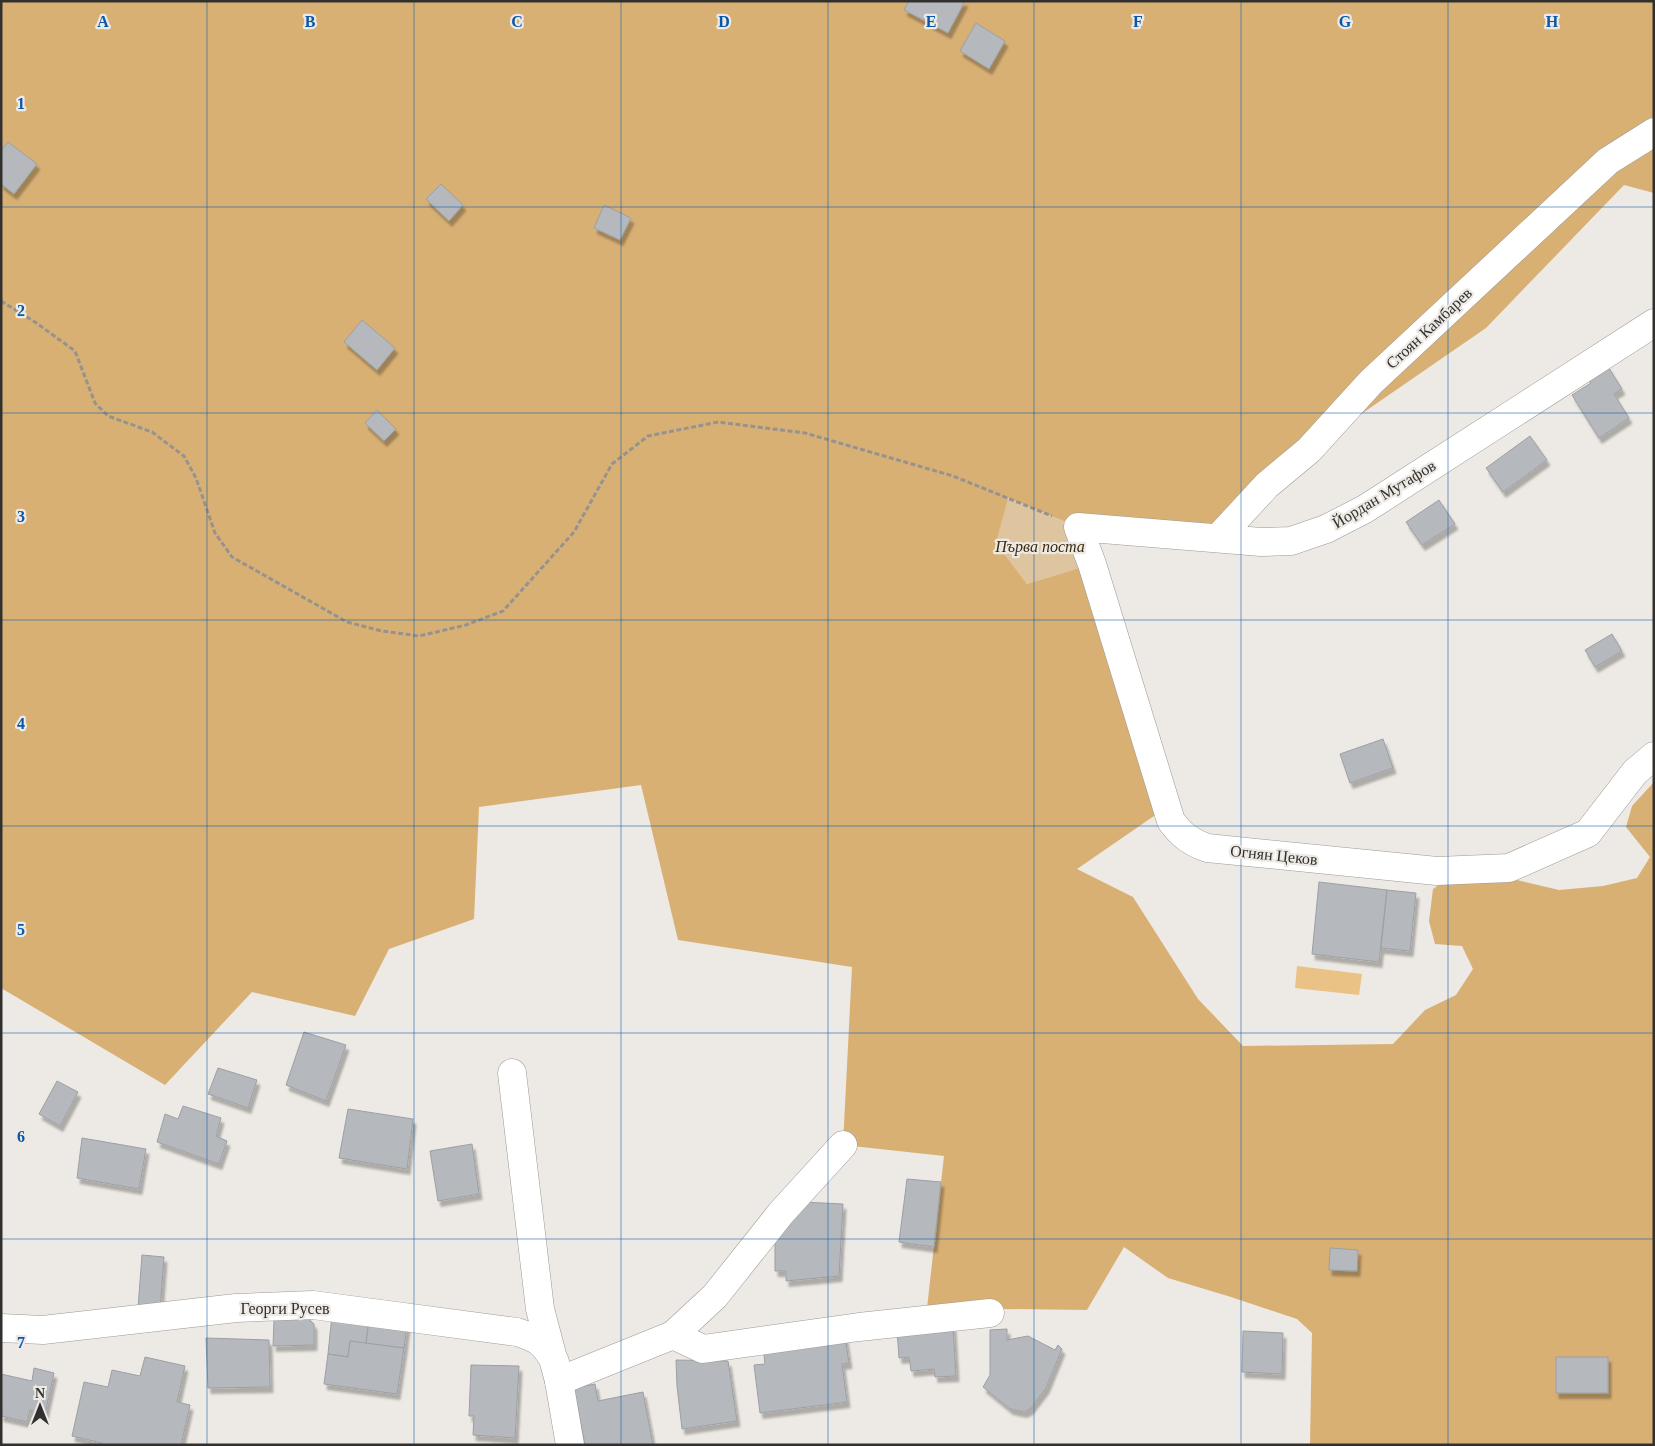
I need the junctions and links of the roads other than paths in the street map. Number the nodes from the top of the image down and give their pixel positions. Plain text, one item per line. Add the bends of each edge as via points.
1 (1654, 132) edge
2 (1654, 323) edge
3 (1078, 527) joint
4 (1218, 538) junction
5 (1654, 756) edge
6 (512, 1073) dead end
7 (843, 1145) dead end
8 (990, 1314) dead end
9 (1, 1328) edge
10 (673, 1335) junction
11 (557, 1372) junction
12 (570, 1445) edge

1 - 4 street, Стоян Камбарев via 1608,160 1371,382 1309,450 1267,485
2 - 4 street, Йордан Мутафов via 1365,509 1326,529 1291,541
3 - 4 street, Йордан Мутафов
3 - 5 street, Огнян Цеков via 1172,822 1180,834 1193,843 1207,848 1438,871 1509,868 1588,832 1635,772
6 - 11 street via 540,1309
7 - 10 street via 781,1213 715,1296
8 - 10 street via 859,1327 703,1349
9 - 11 street, Георги Русев via 44,1330 236,1308 313,1304 517,1332 533,1337 545,1346
10 - 11 street
11 - 12 street

